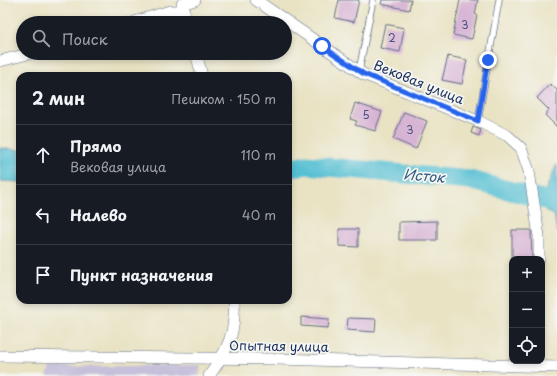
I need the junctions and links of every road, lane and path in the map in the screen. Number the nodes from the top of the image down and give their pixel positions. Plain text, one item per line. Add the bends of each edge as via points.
1 (195, 0) edge
2 (256, 0) edge
3 (372, 0) edge
4 (499, 0) edge
5 (182, 5) edge
6 (154, 16) edge
7 (185, 16) edge
8 (279, 16) edge
9 (292, 25) edge
10 (16, 58) edge
11 (198, 60) edge
12 (0, 62) edge
13 (359, 71) junction
14 (201, 72) edge
15 (478, 121) junction
16 (539, 256) edge
17 (234, 304) edge
18 (0, 356) edge
19 (222, 359) junction
20 (509, 363) edge
21 (540, 364) edge
22 (557, 367) edge
23 (209, 376) edge

1 - 5 street
2 - 8 street, Вековая улица
3 - 13 lane
4 - 15 lane
5 - 6 street
5 - 7 street
9 - 13 street, Вековая улица
10 - 12 street
11 - 14 street
13 - 15 street, Вековая улица
15 - 16 street, Вековая улица via 508,136 521,148 534,197
17 - 19 street via 231,338
18 - 19 street, Опытная улица
19 - 20 street, Опытная улица
19 - 23 street
21 - 22 street, Опытная улица

